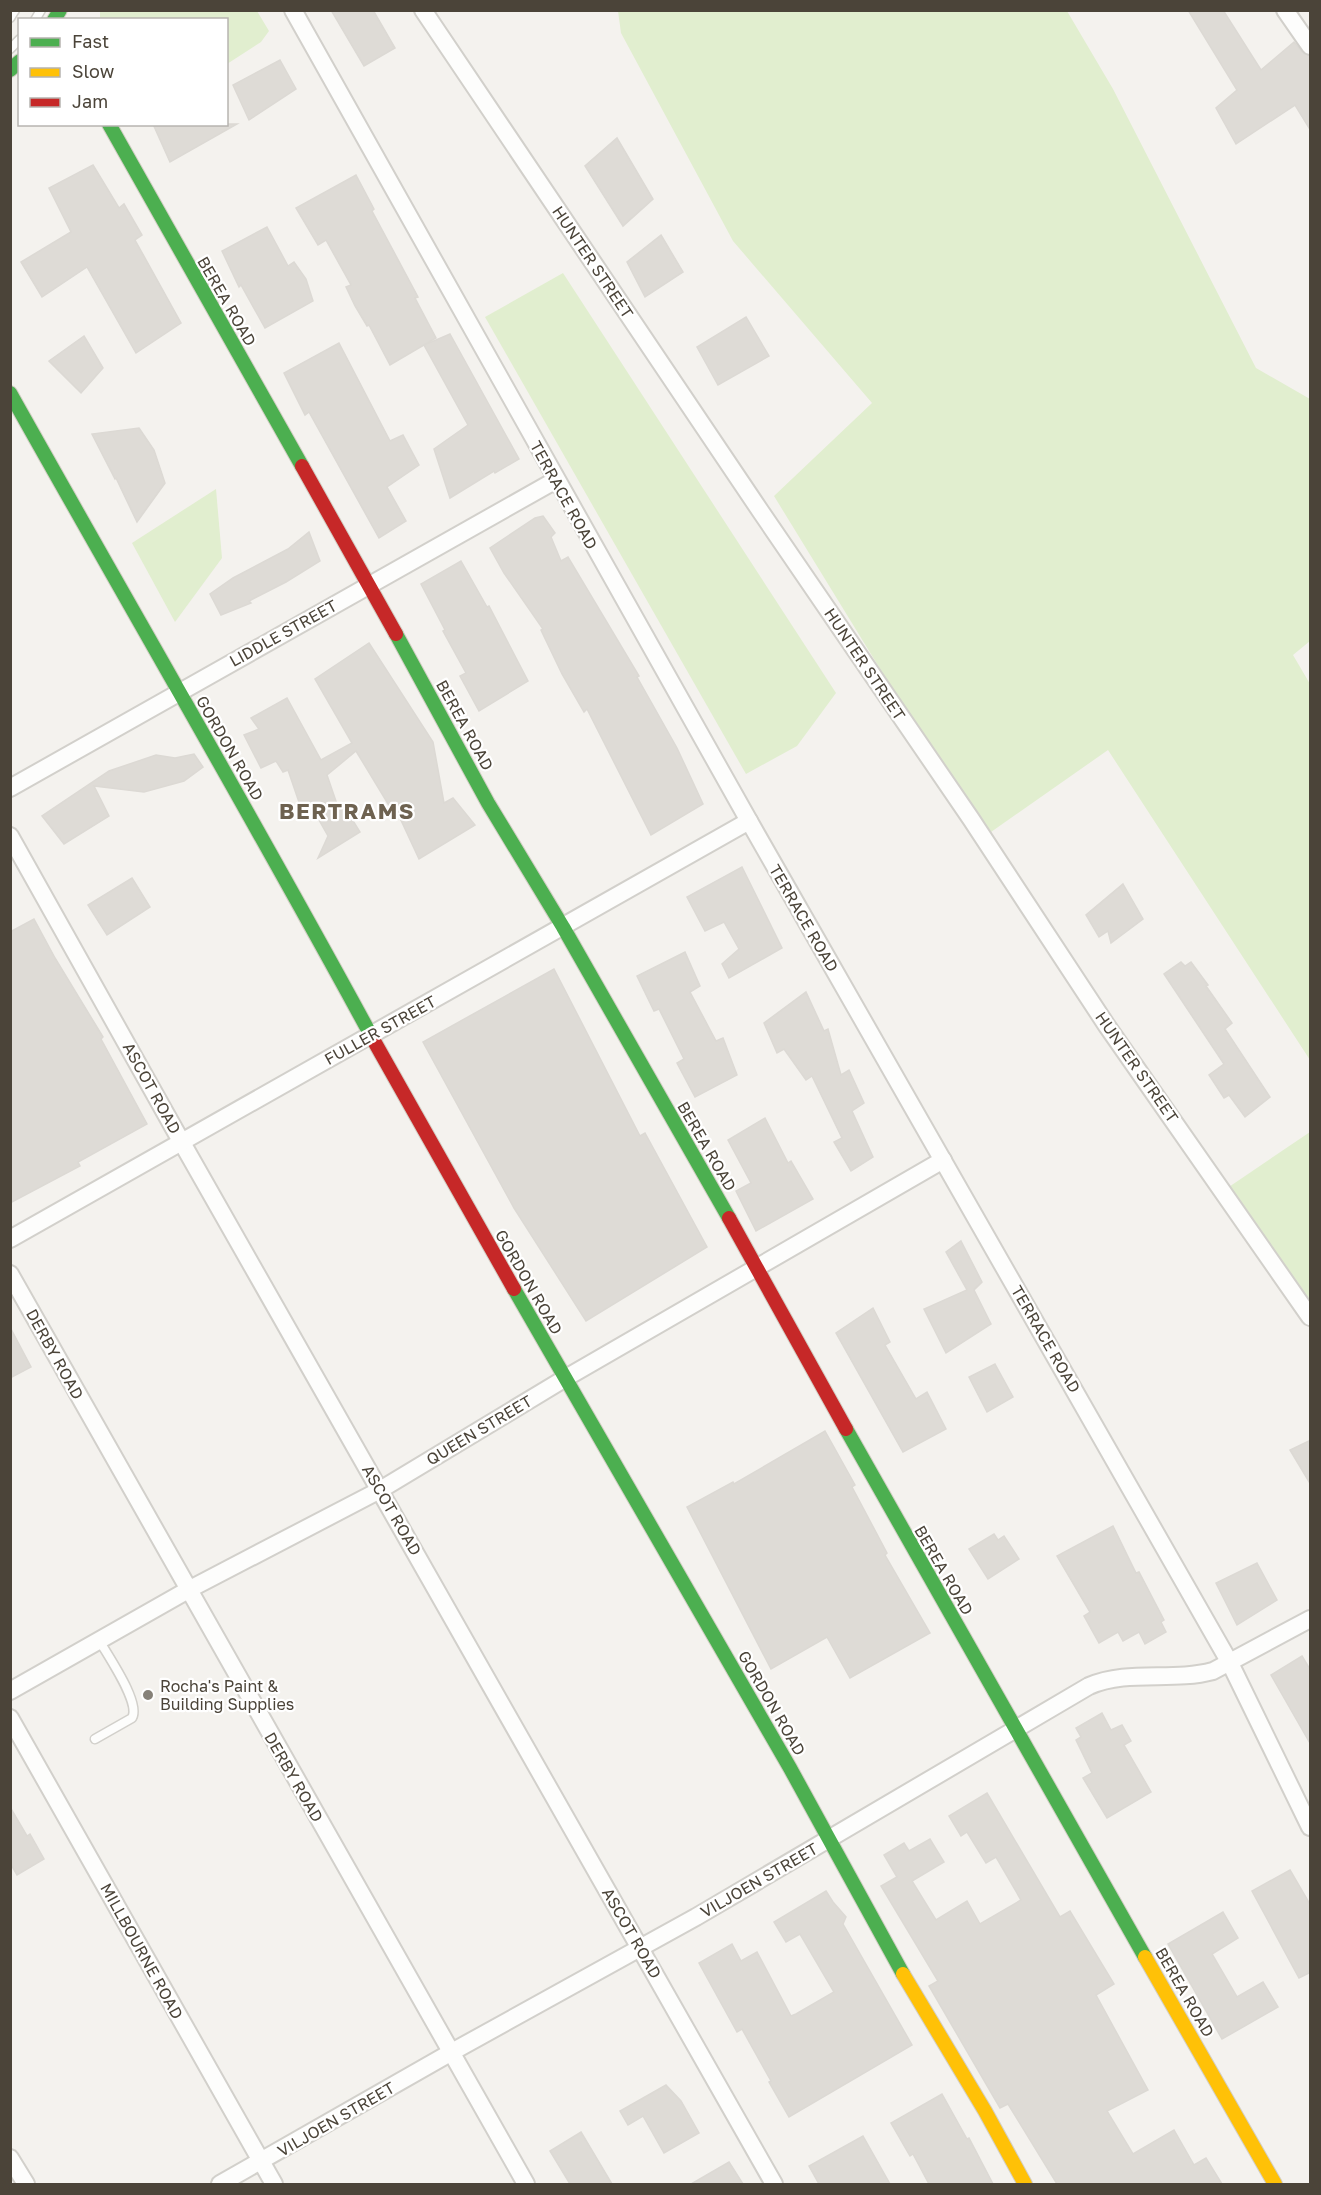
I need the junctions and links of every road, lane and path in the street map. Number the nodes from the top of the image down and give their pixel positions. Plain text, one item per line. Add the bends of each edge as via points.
1 (15, 10) edge
2 (293, 10) edge
3 (423, 10) edge
4 (1285, 10) edge
5 (10, 18) edge
6 (1311, 46) edge
7 (110, 126) edge
8 (10, 393) edge
9 (556, 480) junction
10 (369, 585) junction
11 (178, 692) junction
12 (10, 788) edge
13 (749, 821) junction
14 (10, 836) edge
15 (563, 927) junction
16 (371, 1036) junction
17 (181, 1141) junction
18 (944, 1160) junction
19 (10, 1239) edge
20 (758, 1268) junction
21 (10, 1275) edge
22 (1311, 1317) edge
23 (564, 1379) junction
24 (380, 1490) junction
25 (188, 1590) junction
26 (1311, 1619) edge
27 (99, 1640) junction
28 (1230, 1663) junction
29 (10, 1691) edge
30 (10, 1718) edge
31 (1016, 1730) junction
32 (94, 1739) dead end
33 (1311, 1827) edge
34 (829, 1839) junction
35 (640, 1948) junction
36 (450, 2053) junction
37 (10, 2158) edge
38 (261, 2161) junction
39 (26, 2184) edge
40 (220, 2184) edge
41 (274, 2184) edge
42 (526, 2184) edge
43 (774, 2184) edge
44 (1025, 2184) edge
45 (1275, 2184) edge

1 - 5 lane
2 - 9 street, TERRACE ROAD
3 - 22 street, HUNTER STREET via 978,828 1107,1026
4 - 6 street
7 - 10 street, BEREA ROAD
8 - 11 street, GORDON ROAD
9 - 10 street, LIDDLE STREET
9 - 13 street, TERRACE ROAD
10 - 11 street, LIDDLE STREET
10 - 15 street, BEREA ROAD via 488,803
11 - 12 street, LIDDLE STREET
11 - 16 street, GORDON ROAD
13 - 15 street, FULLER STREET
13 - 18 street, TERRACE ROAD
14 - 17 street, ASCOT ROAD
15 - 16 street, FULLER STREET
15 - 20 street, BEREA ROAD
16 - 17 street, FULLER STREET
16 - 23 street, GORDON ROAD
17 - 19 street, FULLER STREET
17 - 24 street, ASCOT ROAD
18 - 20 street, QUEEN STREET
18 - 28 street, TERRACE ROAD
20 - 23 street, QUEEN STREET
20 - 31 street, BEREA ROAD
21 - 25 street, DERBY ROAD
23 - 24 street, QUEEN STREET
23 - 34 street, GORDON ROAD
24 - 25 street, QUEEN STREET
24 - 35 street, ASCOT ROAD
25 - 27 street, QUEEN STREET
25 - 36 street, DERBY ROAD
26 - 28 street, VILJOEN STREET
27 - 29 street, QUEEN STREET
27 - 32 lane via 133,1700 135,1714
28 - 31 street, VILJOEN STREET via 1195,1676 1102,1680
28 - 33 street, TERRACE ROAD
30 - 38 street, MILLBOURNE ROAD
31 - 34 street, VILJOEN STREET
31 - 45 street, BEREA ROAD
34 - 35 street, VILJOEN STREET
34 - 44 street, GORDON ROAD
35 - 36 street, VILJOEN STREET
35 - 43 street, ASCOT ROAD
36 - 38 street, VILJOEN STREET
36 - 42 street, DERBY ROAD
37 - 39 street
38 - 40 street, VILJOEN STREET
38 - 41 street, MILLBOURNE ROAD

